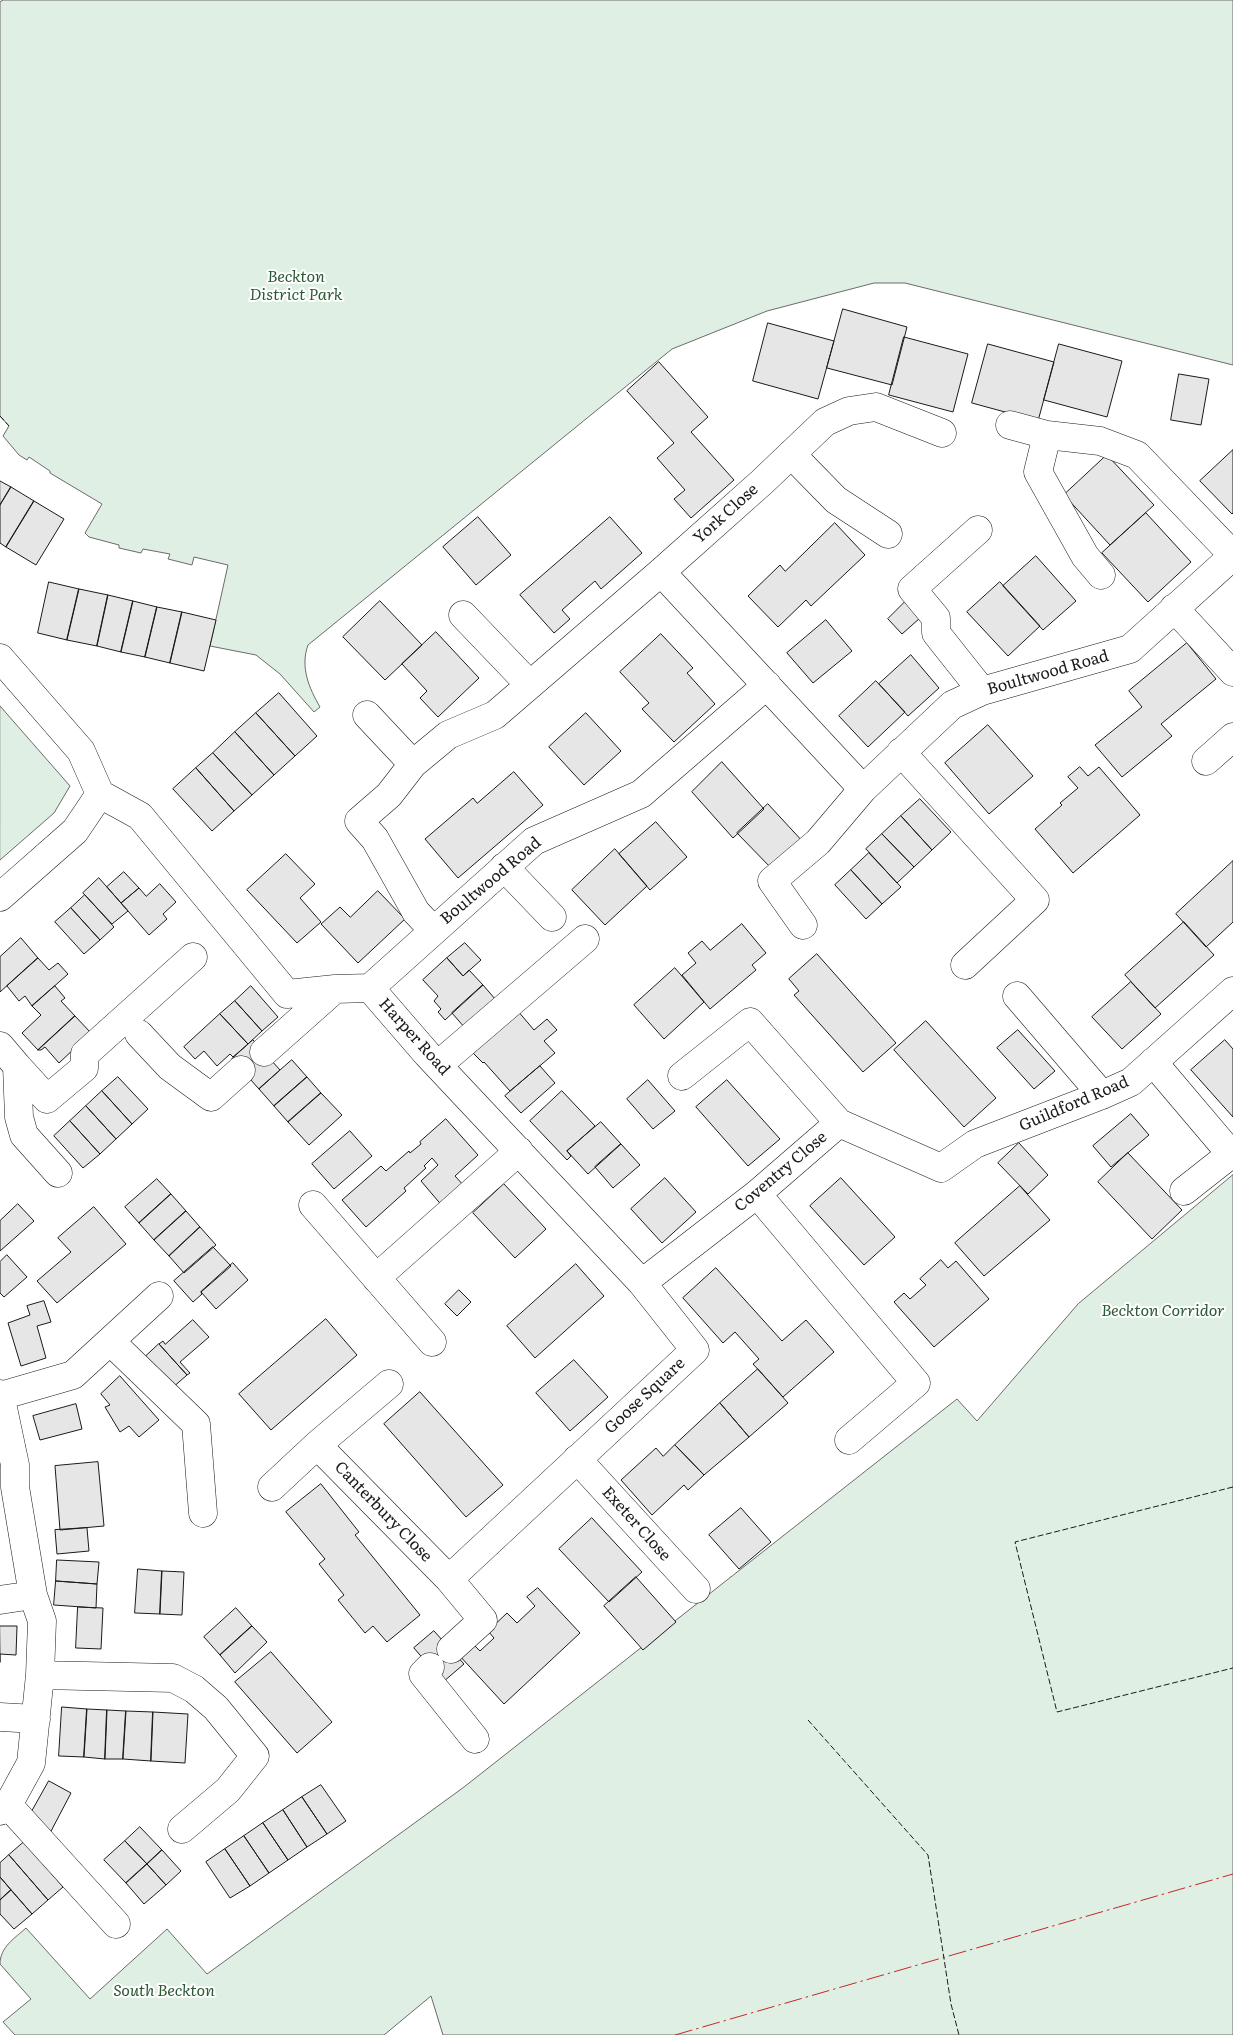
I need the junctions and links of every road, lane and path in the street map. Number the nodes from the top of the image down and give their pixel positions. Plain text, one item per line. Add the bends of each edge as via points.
1 (1010, 425) dead end
2 (942, 433) dead end
3 (1047, 435) junction
4 (791, 454) junction
5 (978, 530) dead end
6 (888, 534) dead end
7 (1233, 556) edge
8 (661, 572) junction
9 (1100, 575) dead end
10 (1174, 608) junction
11 (463, 615) dead end
12 (0, 658) edge
13 (1233, 672) edge
14 (530, 685) junction
15 (767, 686) junction
16 (982, 691) junction
17 (367, 715) dead end
18 (1233, 737) edge
19 (901, 752) junction
20 (1206, 761) dead end
21 (412, 764) junction
22 (863, 789) junction
23 (100, 794) junction
24 (504, 867) junction
25 (0, 898) edge
26 (552, 917) dead end
27 (802, 925) dead end
28 (433, 930) junction
29 (585, 939) dead end
30 (192, 958) dead end
31 (965, 965) dead end
32 (370, 988) junction
33 (335, 989) junction
34 (1233, 992) edge
35 (1017, 996) dead end
36 (139, 1034) dead end
37 (264, 1052) dead end
38 (9, 1056) edge
39 (1153, 1062) junction
40 (438, 1065) junction
41 (241, 1070) dead end
42 (682, 1076) dead end
43 (1102, 1095) junction
44 (839, 1124) junction
45 (519, 1151) junction
46 (58, 1173) dead end
47 (1184, 1191) dead end
48 (757, 1194) junction
49 (313, 1205) dead end
50 (376, 1278) junction
51 (642, 1284) junction
52 (159, 1296) dead end
53 (110, 1340) junction
54 (432, 1342) dead end
55 (389, 1384) dead end
56 (0, 1395) edge
57 (849, 1440) dead end
58 (317, 1445) junction
59 (577, 1459) junction
60 (10, 1480) edge
61 (272, 1487) dead end
62 (203, 1513) dead end
63 (449, 1579) junction
64 (696, 1589) dead end
65 (33, 1595) junction
66 (0, 1600) edge
67 (451, 1649) dead end
68 (430, 1667) dead end
69 (40, 1675) junction
70 (0, 1717) edge
71 (36, 1719) junction
72 (475, 1739) dead end
73 (4, 1808) edge
74 (182, 1829) dead end
75 (116, 1924) dead end

1 - 3 street
2 - 4 street, York Close via 876,407 849,411 825,422
3 - 7 street via 1100,441 1137,455
3 - 9 street via 1038,472 1084,556
4 - 6 street via 836,500
4 - 8 street, York Close
5 - 16 street via 912,589 936,618 936,633
7 - 10 street, Boultwood Road
8 - 14 street, York Close
8 - 15 street
10 - 13 street
10 - 16 street, Boultwood Road via 1130,649
11 - 14 street
12 - 23 street via 81,751
14 - 21 street, York Close via 495,715 448,735
15 - 22 street
15 - 24 street, Boultwood Road via 641,794 534,841
16 - 19 street, Boultwood Road via 952,705
17 - 21 street
18 - 20 street
19 - 22 street, Boultwood Road
19 - 31 street via 1035,900
21 - 28 street, York Close via 388,795 358,821 375,839 416,912
22 - 27 street, Boultwood Road via 818,842 772,881
23 - 25 street via 75,831
23 - 33 street, Harper Road via 140,816 287,994
24 - 26 street
24 - 28 street, Boultwood Road
28 - 32 street, Boultwood Road
29 - 40 street
30 - 38 street via 85,1054 84,1068 47,1099
32 - 33 street, Harper Road
32 - 40 street, Harper Road
33 - 37 street
34 - 39 street, Guildford Road
35 - 43 street
36 - 41 street via 170,1067 211,1097
38 - 46 street via 24,1136
39 - 43 street, Guildford Road via 1130,1082
39 - 47 street via 1231,1154
40 - 45 street, Harper Road
42 - 44 street, Coventry Close via 750,1022
43 - 44 street, Guildford Road via 975,1144 940,1168
44 - 48 street, Coventry Close
45 - 50 street
45 - 51 street, Harper Road
48 - 51 street, Coventry Close
48 - 57 street via 916,1383
49 - 50 street
50 - 54 street
51 - 59 street, Goose Square via 695,1350
52 - 53 street
53 - 56 street via 73,1375
53 - 62 street via 196,1424
55 - 58 street
56 - 60 street
58 - 61 street
58 - 63 street, Canterbury Close
59 - 63 street
59 - 64 street, Exeter Close
60 - 65 street
63 - 67 street, Canterbury Close via 483,1620
65 - 66 street
65 - 69 street via 42,1621
68 - 72 street via 423,1674
69 - 71 street
69 - 74 street via 173,1678 194,1689 216,1708 255,1756 228,1790
70 - 71 street
71 - 73 street via 31,1763
73 - 75 street

